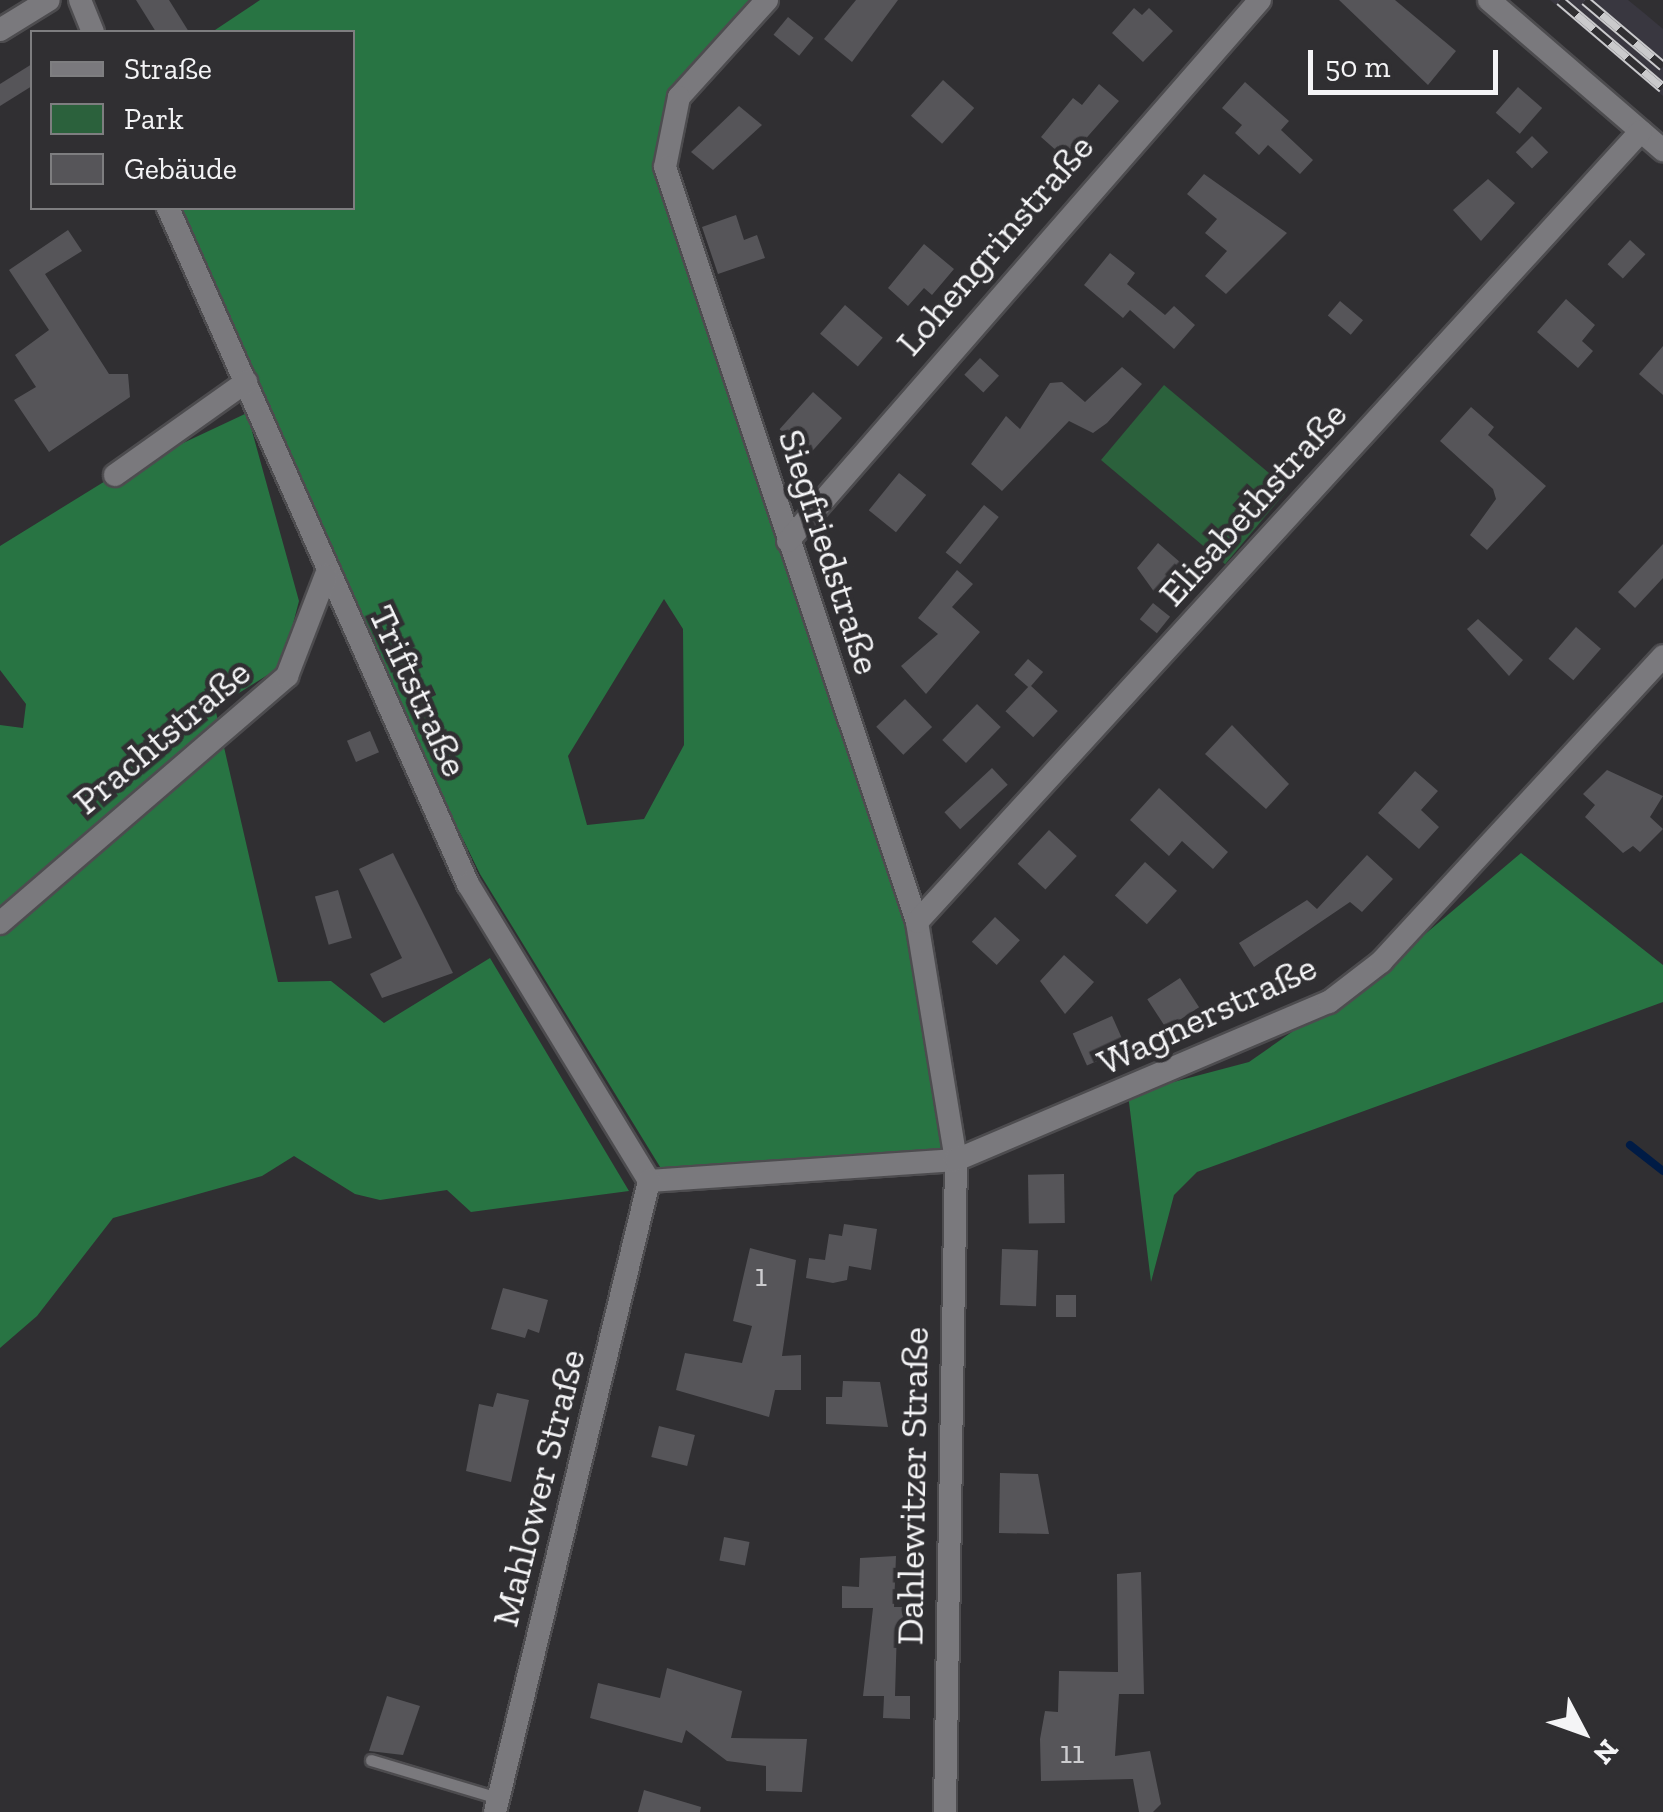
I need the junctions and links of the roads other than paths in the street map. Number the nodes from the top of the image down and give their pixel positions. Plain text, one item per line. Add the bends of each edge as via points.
1 (48, 0) edge
2 (80, 0) edge
3 (767, 0) edge
4 (1260, 0) edge
5 (1489, 0) edge
6 (0, 30) edge
7 (92, 30) edge
8 (1641, 131) junction
9 (1663, 150) edge
10 (169, 210) edge
11 (246, 382) junction
12 (115, 475) dead end
13 (788, 542) junction
14 (326, 575) junction
15 (1663, 656) edge
16 (917, 922) junction
17 (0, 923) edge
18 (956, 1160) junction
19 (648, 1181) junction
20 (371, 1760) dead end
21 (496, 1805) edge
22 (945, 1812) edge

1 - 6 street
2 - 7 street
3 - 13 street, Siegfriedstraße via 679,97 665,168
4 - 13 street, Lohengrinstraße
5 - 8 street
8 - 9 street
8 - 16 street, Elisabethstraße
10 - 11 street, Triftstraße
11 - 12 street
11 - 14 street, Triftstraße
13 - 16 street, Siegfriedstraße
14 - 17 street, Prachtstraße via 287,676
14 - 19 street, Triftstraße via 468,884
15 - 18 street, Wagnerstraße via 1381,962 1328,1002
16 - 18 street, Siegfriedstraße
18 - 19 street, Wagnerstraße
18 - 22 street, Dahlewitzer Straße
19 - 21 street, Mahlower Straße
20 - 21 lane

